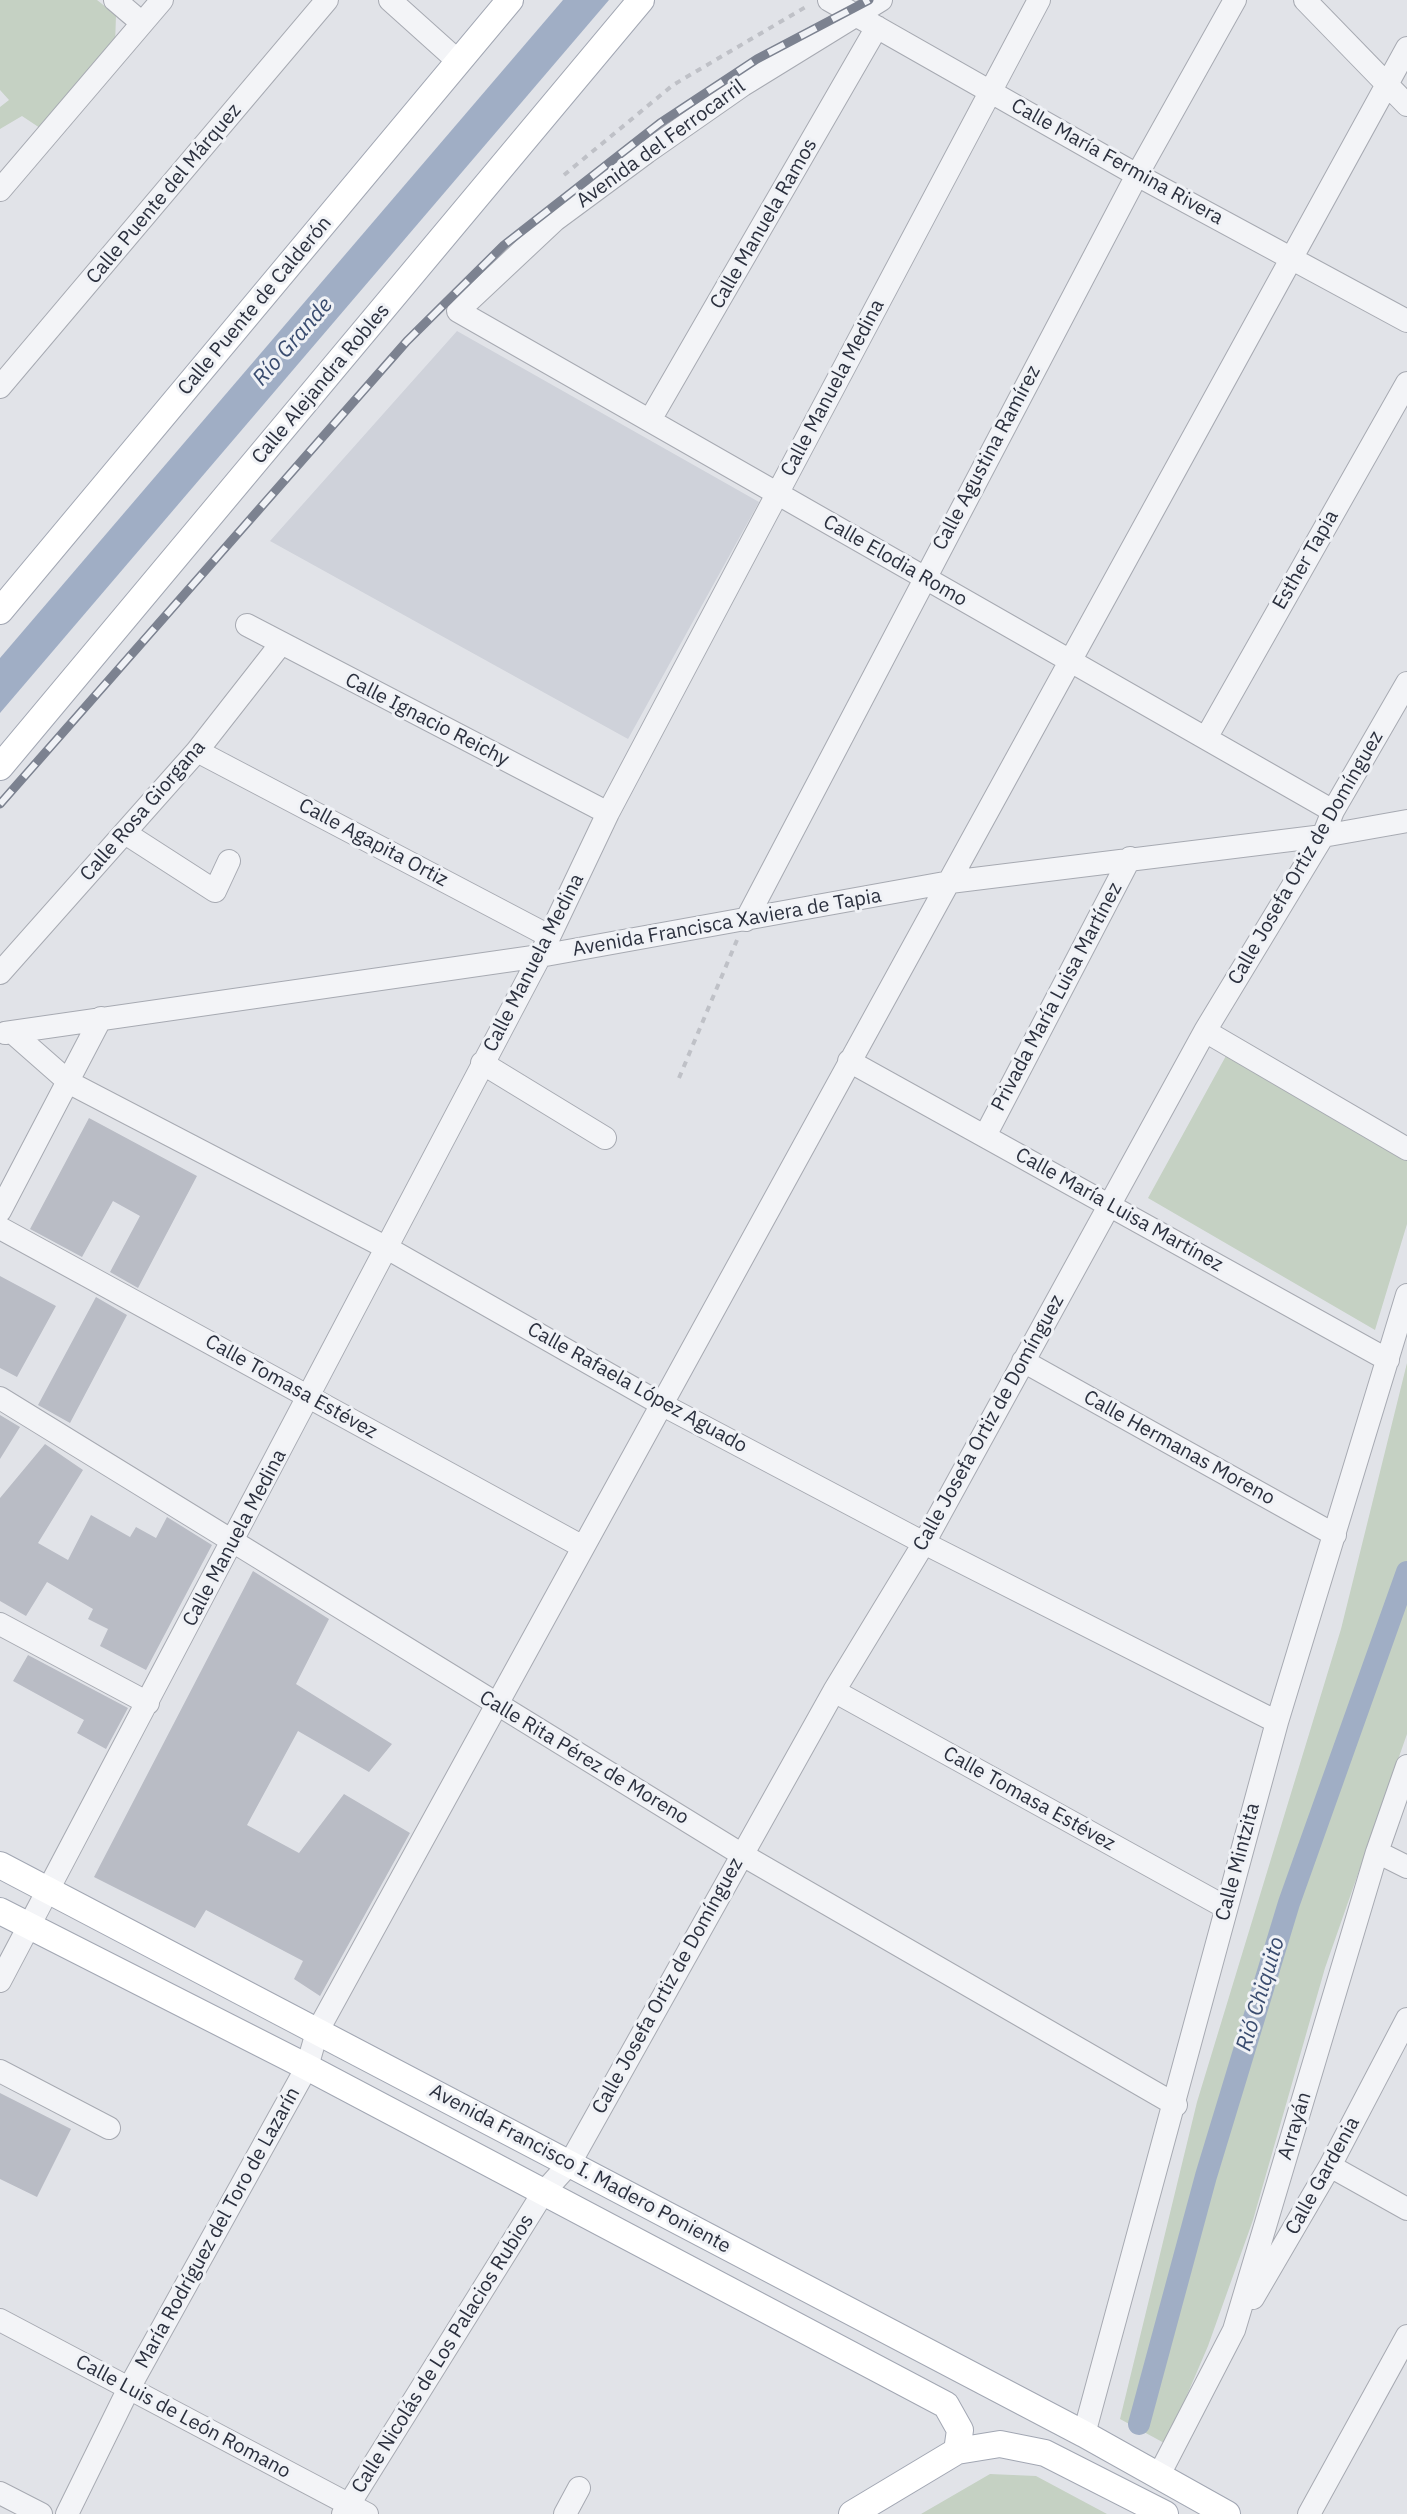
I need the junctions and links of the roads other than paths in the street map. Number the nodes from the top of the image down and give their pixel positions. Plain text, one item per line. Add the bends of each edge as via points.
1 (115, 0) edge
2 (162, 0) edge
3 (327, 0) edge
4 (390, 0) edge
5 (510, 0) edge
6 (641, 0) edge
7 (829, 0) edge
8 (881, 0) edge
9 (1039, 0) edge
10 (1235, 0) edge
11 (1305, 0) edge
12 (855, 15) junction
13 (142, 23) junction
14 (877, 27) junction
15 (1407, 48) edge
16 (459, 62) junction
17 (1384, 85) junction
18 (991, 91) junction
19 (1407, 105) edge
20 (1137, 175) junction
21 (0, 190) edge
22 (1293, 259) junction
23 (458, 311) joint
24 (1407, 321) edge
25 (1407, 383) edge
26 (0, 387) edge
27 (650, 420) junction
28 (777, 493) junction
29 (924, 577) junction
30 (4, 597) edge
31 (247, 625) dead end
32 (280, 645) junction
33 (1069, 660) junction
34 (1407, 683) edge
35 (1206, 738) junction
36 (197, 751) junction
37 (0, 767) edge
38 (1333, 811) junction
39 (608, 813) junction
40 (1407, 821) edge
41 (125, 833) junction
42 (1323, 836) junction
43 (1130, 858) junction
44 (229, 861) dead end
45 (950, 882) junction
46 (746, 920) junction
47 (544, 946) junction
48 (0, 973) edge
49 (101, 1018) junction
50 (1205, 1031) junction
51 (6, 1033) edge
52 (849, 1061) junction
53 (482, 1063) junction
54 (70, 1083) junction
55 (985, 1136) junction
56 (605, 1138) dead end
57 (1407, 1149) edge
58 (1112, 1204) junction
59 (0, 1211) edge
60 (0, 1228) edge
61 (387, 1248) junction
62 (1407, 1295) edge
63 (1388, 1360) junction
64 (1023, 1361) junction
65 (308, 1397) junction
66 (0, 1398) edge
67 (661, 1404) junction
68 (1335, 1535) junction
69 (233, 1542) junction
70 (924, 1543) junction
71 (583, 1547) junction
72 (0, 1624) edge
73 (834, 1691) junction
74 (148, 1703) junction
75 (496, 1705) junction
76 (1277, 1722) junction
77 (1407, 1766) edge
78 (1377, 1852) junction
79 (741, 1854) junction
80 (0, 1865) edge
81 (1407, 1867) edge
82 (49, 1892) junction
83 (1225, 1907) junction
84 (0, 1911) edge
85 (29, 1926) junction
86 (0, 1981) edge
87 (1407, 2019) edge
88 (317, 2032) junction
89 (307, 2067) junction
90 (0, 2071) edge
91 (1176, 2105) junction
92 (109, 2128) dead end
93 (570, 2163) junction
94 (1330, 2166) junction
95 (543, 2193) junction
96 (1407, 2209) edge
97 (0, 2320) edge
98 (1234, 2330) junction
99 (1407, 2336) edge
100 (129, 2388) junction
101 (1084, 2434) junction
102 (957, 2451) junction
103 (1159, 2475) junction
104 (579, 2488) dead end
105 (0, 2493) edge
106 (353, 2511) edge
107 (1217, 2513) edge
108 (41, 2514) edge
109 (67, 2514) edge
110 (565, 2514) edge
111 (852, 2514) edge
112 (1165, 2514) edge
113 (1172, 2514) edge
114 (1309, 2514) edge

1 - 13 street
2 - 13 street
3 - 26 street, Calle Puente del Márquez
4 - 16 street
5 - 16 main road, Calle Puente de Calderón
6 - 37 main road, Calle Alejandra Robles
7 - 12 street, Calle María Fermina Rivera
8 - 12 street, Avenida del Ferrocarril
9 - 18 street, Calle Manuela Medina
10 - 20 street, Calle Agustina Ramírez
11 - 17 street
12 - 14 street, Calle María Fermina Rivera
12 - 23 street, Avenida del Ferrocarril via 743,85 555,220
13 - 21 street
14 - 18 street, Calle María Fermina Rivera
14 - 27 street, Calle Manuela Ramos
15 - 17 street, María Rodríguez del Toro de Lazarín
16 - 30 main road, Calle Puente de Calderón
17 - 19 street
17 - 22 street, María Rodríguez del Toro de Lazarín
18 - 20 street, Calle María Fermina Rivera
18 - 28 street, Calle Manuela Medina
20 - 22 street, Calle María Fermina Rivera
20 - 29 street, Calle Agustina Ramírez
22 - 24 street, Calle María Fermina Rivera
22 - 33 street, María Rodríguez del Toro de Lazarín
23 - 27 street, Calle Elodia Romo
25 - 35 street, Esther Tapia
27 - 28 street, Calle Elodia Romo
28 - 29 street, Calle Elodia Romo
28 - 39 street, Calle Manuela Medina
29 - 33 street, Calle Elodia Romo
29 - 46 street, Calle Agustina Ramírez
31 - 32 street, Calle Ignacio Reichy
32 - 36 street, Calle Rosa Giorgana
32 - 39 street, Calle Ignacio Reichy
33 - 35 street, Calle Elodia Romo
33 - 45 street, María Rodríguez del Toro de Lazarín
34 - 38 street, Calle Josefa Ortiz de Domínguez
35 - 38 street, Calle Elodia Romo
36 - 41 street, Calle Rosa Giorgana
36 - 47 street, Calle Agapita Ortiz
38 - 42 street, Calle Josefa Ortiz de Domínguez
39 - 47 street, Calle Manuela Medina
40 - 42 street, Avenida Francisca Xaviera de Tapia
41 - 44 street via 215,891
41 - 48 street, Calle Rosa Giorgana
42 - 43 street, Avenida Francisca Xaviera de Tapia
42 - 50 street, Calle Josefa Ortiz de Domínguez
43 - 45 street, Avenida Francisca Xaviera de Tapia
43 - 55 street, Privada María Luisa Martínez
45 - 46 street, Avenida Francisca Xaviera de Tapia
45 - 52 street, María Rodríguez del Toro de Lazarín
46 - 47 street, Avenida Francisca Xaviera de Tapia
47 - 49 street, Avenida Francisca Xaviera de Tapia
47 - 53 street, Calle Manuela Medina
49 - 51 street, Avenida Francisca Xaviera de Tapia
49 - 54 street
50 - 57 street
50 - 58 street, Calle Josefa Ortiz de Domínguez
51 - 54 street, Calle Rafaela López Aguado
52 - 55 street, Calle María Luisa Martínez
52 - 67 street, María Rodríguez del Toro de Lazarín
53 - 56 street
53 - 61 street, Calle Manuela Medina
54 - 59 street
54 - 61 street, Calle Rafaela López Aguado
55 - 58 street, Calle María Luisa Martínez
58 - 63 street, Calle María Luisa Martínez
58 - 64 street, Calle Josefa Ortiz de Domínguez
60 - 65 street, Calle Tomasa Estévez
61 - 65 street, Calle Manuela Medina
61 - 67 street, Calle Rafaela López Aguado
62 - 63 street, Calle Mintzita
63 - 68 street, Calle Mintzita
64 - 68 street, Calle Hermanas Moreno
64 - 70 street, Calle Josefa Ortiz de Domínguez
65 - 69 street, Calle Manuela Medina
65 - 71 street, Calle Tomasa Estévez
66 - 69 street, Calle Rita Pérez de Moreno
67 - 70 street, Calle Rafaela López Aguado
67 - 71 street, María Rodríguez del Toro de Lazarín
68 - 76 street, Calle Mintzita
69 - 74 street, Calle Manuela Medina
69 - 75 street, Calle Rita Pérez de Moreno
70 - 73 street, Calle Josefa Ortiz de Domínguez
70 - 76 street, Calle Rafaela López Aguado
71 - 75 street, María Rodríguez del Toro de Lazarín
72 - 74 street
73 - 79 street, Calle Josefa Ortiz de Domínguez
73 - 83 street, Calle Tomasa Estévez
74 - 82 street, Calle Manuela Medina
75 - 79 street, Calle Rita Pérez de Moreno
75 - 88 street, María Rodríguez del Toro de Lazarín
76 - 83 street, Calle Mintzita
77 - 78 street, Arrayán
78 - 81 street
78 - 98 street, Arrayán
79 - 91 street, Calle Rita Pérez de Moreno
79 - 93 street, Calle Josefa Ortiz de Domínguez
80 - 82 main road, Avenida Francisco I. Madero Poniente
82 - 85 street, Calle Manuela Medina
82 - 88 main road, Avenida Francisco I. Madero Poniente
83 - 91 street, Calle Mintzita
84 - 85 main road, Avenida Francisco I. Madero Poniente
85 - 86 street, Calle Manuela Medina
85 - 89 main road, Avenida Francisco I. Madero Poniente
87 - 94 street, Calle Gardenia
88 - 89 street, María Rodríguez del Toro de Lazarín
88 - 93 main road, Avenida Francisco I. Madero Poniente
89 - 95 main road, Avenida Francisco I. Madero Poniente
89 - 100 street, María Rodríguez del Toro de Lazarín
90 - 92 street
91 - 101 street, Calle Mintzita
93 - 95 street, Calle Josefa Ortiz de Domínguez
93 - 101 main road, Avenida Francisco I. Madero Poniente
94 - 96 street
94 - 98 street, Calle Gardenia
95 - 102 main road, Avenida Francisco I. Madero Poniente via 946,2405 960,2430
95 - 106 street, Calle Nicolás de Los Palacios Rubios
97 - 100 street, Calle Luis de León Romano
98 - 103 street, Arrayán
99 - 114 street
100 - 106 street, Calle Luis de León Romano
100 - 109 street, María Rodríguez del Toro de Lazarín
101 - 103 main road, Avenida Francisco I. Madero Poniente
102 - 111 main road
102 - 112 main road via 1000,2444 1045,2453
103 - 107 main road, Avenida Francisco I. Madero Poniente
103 - 113 main road
104 - 110 street
105 - 108 street

